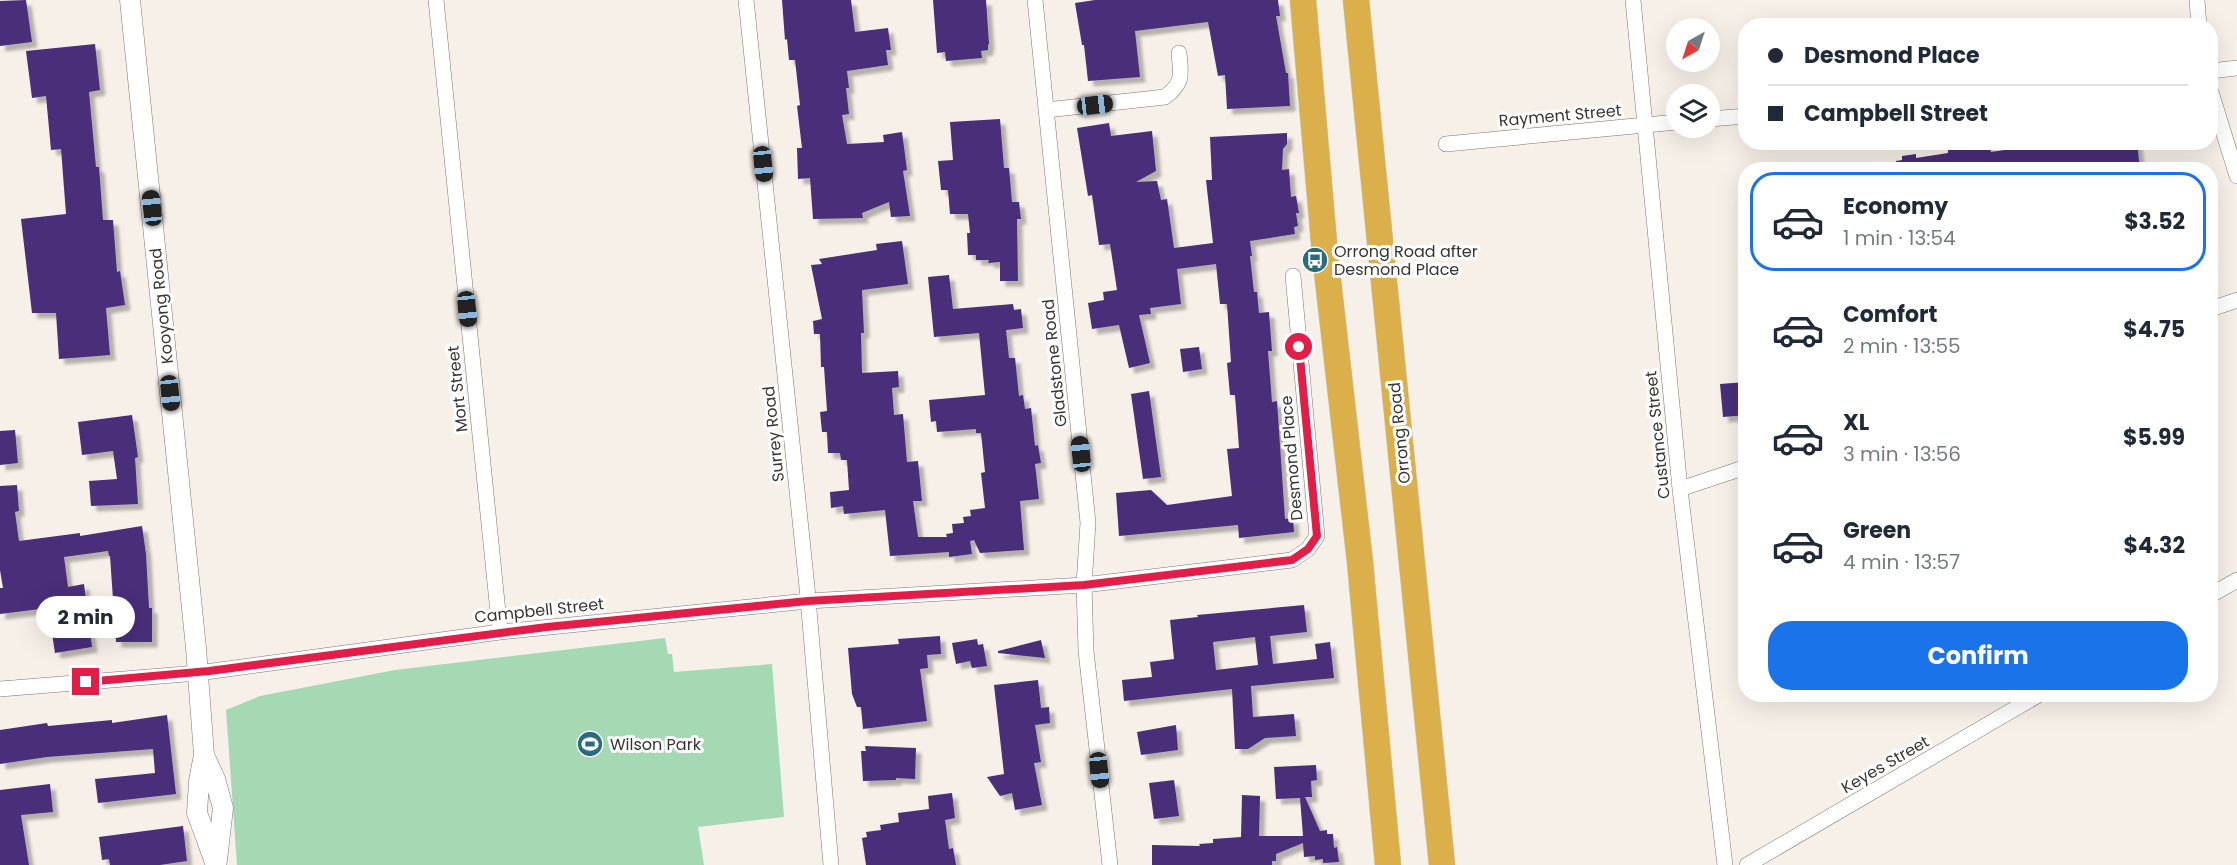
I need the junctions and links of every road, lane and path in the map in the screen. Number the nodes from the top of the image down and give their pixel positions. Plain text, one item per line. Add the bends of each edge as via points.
1 (130, 0) edge
2 (436, 0) edge
3 (746, 0) edge
4 (1035, 0) edge
5 (1303, 0) edge
6 (1356, 0) edge
7 (1633, 0) edge
8 (2197, 0) edge
9 (2198, 18) edge
10 (1179, 53) dead end
11 (2237, 68) edge
12 (2218, 70) edge
13 (1046, 110) junction
14 (2218, 115) edge
15 (1738, 117) edge
16 (1720, 118) edge
17 (1666, 123) edge
18 (1645, 125) junction
19 (1446, 144) dead end
20 (2237, 176) edge
21 (1293, 276) dead end
22 (2237, 300) edge
23 (2218, 307) edge
24 (1738, 470) edge
25 (1680, 489) junction
26 (2237, 580) edge
27 (1084, 585) junction
28 (2218, 592) edge
29 (808, 601) junction
30 (500, 632) junction
31 (198, 673) junction
32 (0, 689) edge
33 (2026, 702) edge
34 (216, 865) edge
35 (831, 865) edge
36 (1110, 865) edge
37 (1388, 865) edge
38 (1442, 865) edge
39 (1725, 865) edge
40 (1747, 865) edge

1 - 31 street, Kooyong Road
2 - 30 street, Mort Street
3 - 29 street, Surrey Road
4 - 13 street, Gladstone Road
5 - 37 highway
6 - 38 highway, Orrong Road
7 - 18 street, Custance Street
8 - 9 street
10 - 13 street via 1181,78 1165,97
11 - 12 street
13 - 27 street, Gladstone Road via 1088,523
14 - 20 street
15 - 16 street
17 - 18 street, Rayment Street
18 - 19 street, Rayment Street
18 - 25 street, Custance Street
21 - 27 street, Desmond Place via 1317,536 1308,549 1292,560
22 - 23 street
24 - 25 street
25 - 39 street, Custance Street
26 - 28 street
27 - 29 street, Campbell Street
27 - 36 street, Gladstone Road via 1086,651
29 - 30 street, Campbell Street
29 - 35 street, Surrey Road
30 - 31 street, Campbell Street
31 - 32 street, Campbell Street
31 - 34 street, Kooyong Road via 204,755 197,813
33 - 40 street, Keyes Street

